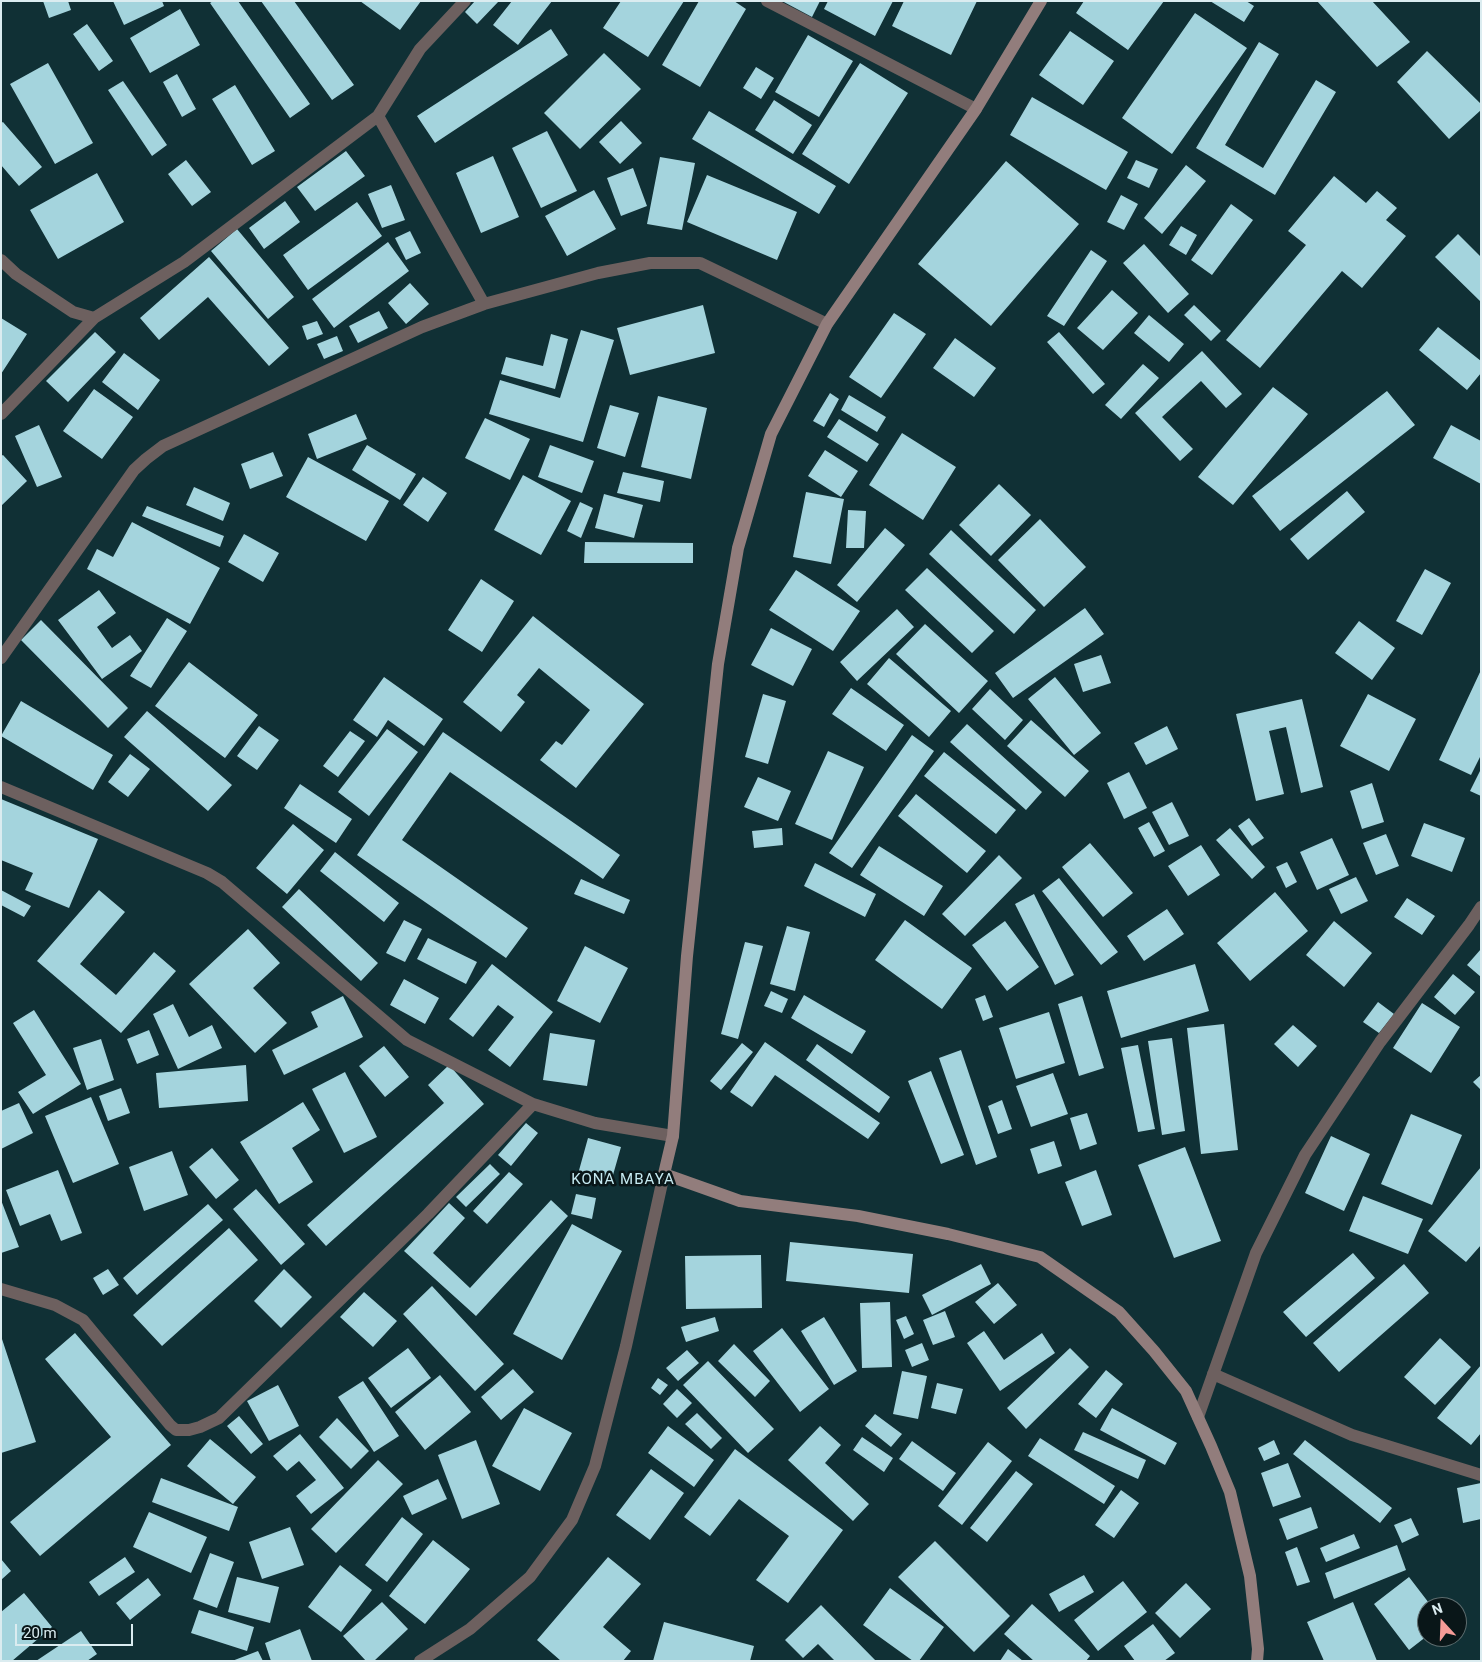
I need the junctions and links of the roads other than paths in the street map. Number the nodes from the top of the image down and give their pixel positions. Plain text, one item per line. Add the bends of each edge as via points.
1 (465, 1) edge
2 (766, 1) edge
3 (1041, 1) edge
4 (976, 109) junction
5 (378, 116) junction
6 (1, 260) edge
7 (484, 304) junction
8 (94, 318) junction
9 (827, 324) junction
10 (1, 414) edge
11 (1, 658) edge
12 (1, 787) edge
13 (1481, 907) edge
14 (533, 1104) junction
15 (673, 1136) junction
16 (664, 1174) junction
17 (1, 1289) edge
18 (1213, 1374) junction
19 (1198, 1417) junction
20 (1481, 1475) edge
21 (420, 1661) edge
22 (1257, 1661) edge

1 - 5 street via 420,49
2 - 4 street
3 - 4 street
4 - 9 street
5 - 7 street
5 - 8 street via 184,262
6 - 8 street via 16,274 73,312
7 - 9 street via 598,273 650,264 700,263
7 - 11 street via 422,327 163,446 134,470
8 - 10 street
9 - 15 street via 771,434 738,548 718,664 687,956
12 - 14 street via 215,877 407,1040
13 - 18 street via 1380,1042 1305,1155 1256,1253
14 - 15 street via 596,1123
14 - 17 street via 428,1214 218,1418 200,1427 176,1430 170,1425 83,1320 54,1305
15 - 16 street
16 - 19 street via 740,1201 858,1216 1040,1257 1119,1312 1186,1391
16 - 21 street via 626,1346 595,1466 572,1520 530,1576 470,1629
18 - 19 street
18 - 20 street via 1352,1436
19 - 22 street via 1230,1492 1250,1576

